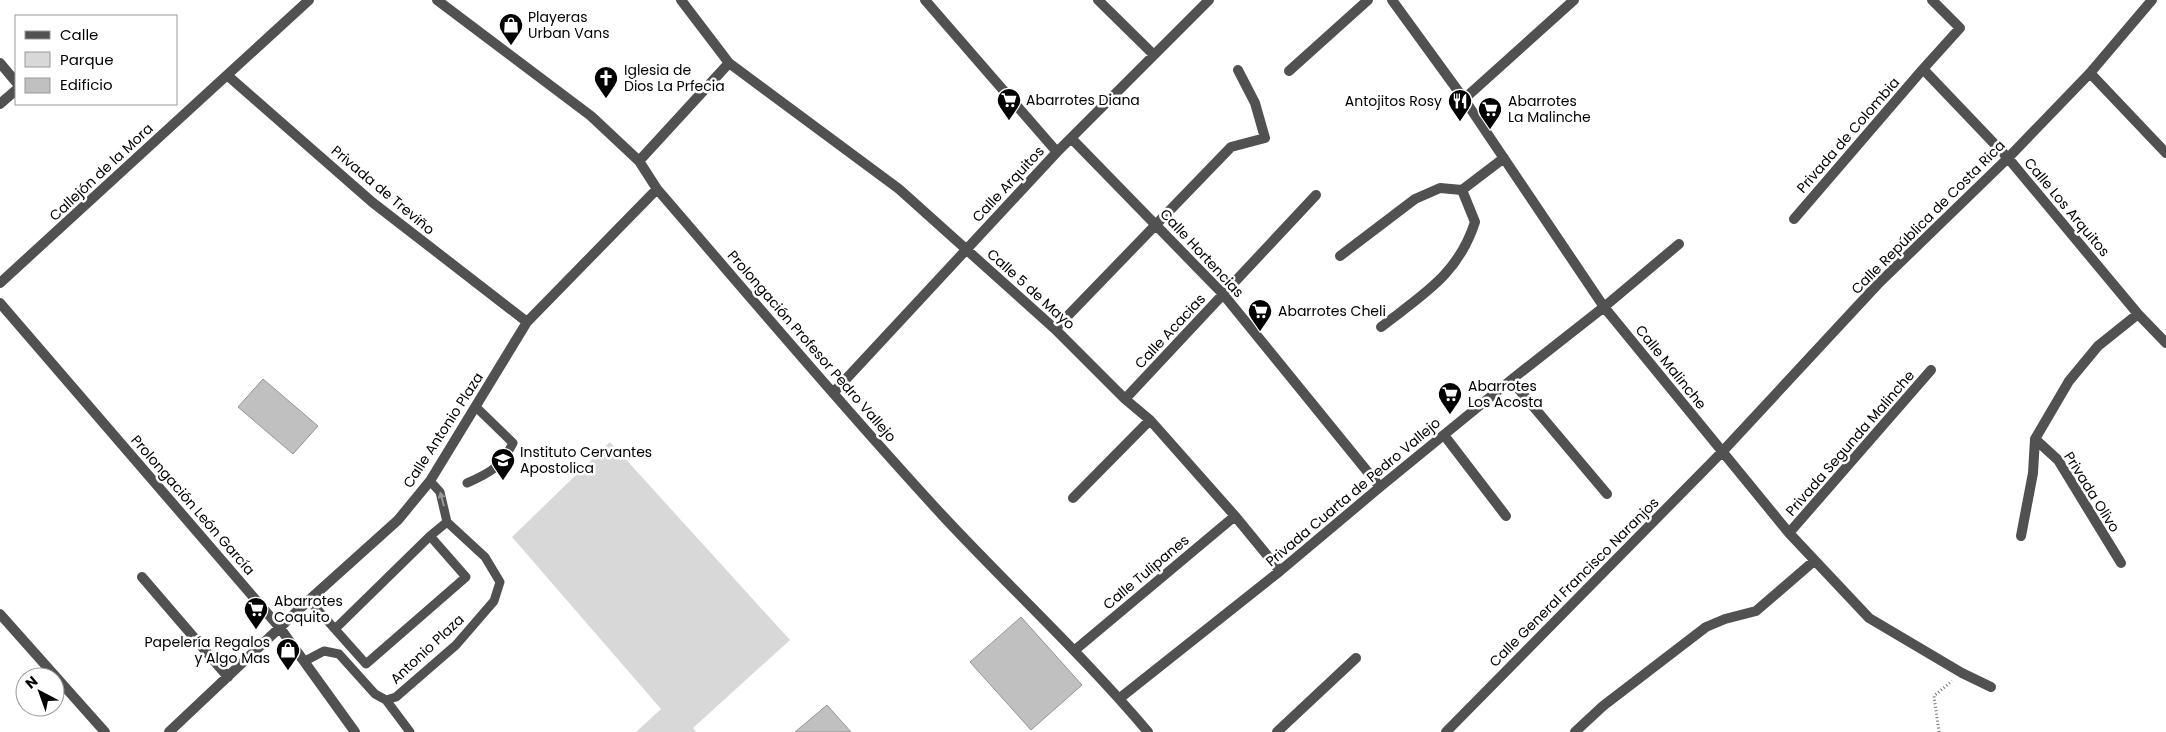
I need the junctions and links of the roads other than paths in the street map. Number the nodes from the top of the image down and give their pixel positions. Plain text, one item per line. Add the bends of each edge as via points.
1 (309, 0) edge
2 (437, 0) edge
3 (681, 0) edge
4 (925, 0) edge
5 (1098, 0) edge
6 (1209, 0) edge
7 (1368, 0) edge
8 (1392, 0) edge
9 (1574, 0) edge
10 (1932, 0) edge
11 (2152, 0) edge
12 (1154, 55) junction
13 (729, 63) junction
14 (0, 64) edge
15 (1923, 68) junction
16 (1238, 70) dead end
17 (1289, 71) dead end
18 (2090, 73) junction
19 (227, 74) junction
20 (15, 81) edge
21 (15, 91) edge
22 (1464, 100) junction
23 (0, 104) edge
24 (1071, 138) junction
25 (1058, 152) junction
26 (2166, 153) edge
27 (1504, 158) junction
28 (2008, 158) junction
29 (639, 161) junction
30 (658, 190) junction
31 (1462, 190) junction
32 (1316, 195) dead end
33 (1794, 219) dead end
34 (1157, 224) junction
35 (1680, 244) dead end
36 (966, 249) junction
37 (1340, 256) dead end
38 (0, 283) edge
39 (1223, 294) junction
40 (0, 303) edge
41 (1604, 307) junction
42 (2138, 314) junction
43 (526, 322) junction
44 (1381, 327) dead end
45 (1055, 329) junction
46 (2166, 343) edge
47 (1931, 370) dead end
48 (1511, 380) junction
49 (833, 392) junction
50 (1125, 399) junction
51 (476, 407) junction
52 (1150, 420) junction
53 (1444, 434) junction
54 (2036, 439) junction
55 (1722, 452) junction
56 (430, 481) junction
57 (467, 483) dead end
58 (1380, 487) junction
59 (1608, 494) dead end
60 (1074, 498) dead end
61 (1235, 516) junction
62 (1506, 516) dead end
63 (447, 522) junction
64 (1789, 533) junction
65 (430, 536) junction
66 (2020, 536) dead end
67 (1814, 561) junction
68 (2120, 564) dead end
69 (1280, 571) junction
70 (142, 577) dead end
71 (309, 600) junction
72 (0, 614) edge
73 (280, 628) junction
74 (335, 629) junction
75 (1075, 650) junction
76 (1356, 658) dead end
77 (305, 662) junction
78 (366, 664) junction
79 (356, 673) junction
80 (228, 677) junction
81 (1992, 688) dead end
82 (1120, 698) junction
83 (386, 700) junction
84 (104, 732) edge
85 (169, 732) edge
86 (355, 732) edge
87 (410, 732) edge
88 (1148, 732) edge
89 (1277, 732) edge
90 (1446, 732) edge
91 (1575, 732) edge

1 - 19 street, Callejón de la Mora
2 - 29 street, Prolongación Profesor Pedro Vallejo via 591,116
3 - 13 street, Calle 5 de Mayo
4 - 25 street
5 - 12 street
6 - 12 street, Calle Arquitos
7 - 17 street
8 - 22 street, Calle Malinche
9 - 22 street
10 - 15 street, Privada de Colombia via 1960,28
11 - 18 street, Calle República de Costa Rica
12 - 24 street, Calle Arquitos
13 - 29 street
13 - 36 street, Calle 5 de Mayo via 899,189
14 - 20 street
15 - 28 street, Calle Los Arquitos
15 - 33 street, Privada de Colombia
16 - 34 street via 1255,103 1265,138 1231,147
18 - 26 street
18 - 28 street, Calle República de Costa Rica
19 - 38 street, Callejón de la Mora
19 - 43 street, Privada de Treviño via 372,202
21 - 23 street
22 - 27 street, Calle Malinche
24 - 25 street, Calle Arquitos
24 - 34 street, Calle Hortencias
25 - 36 street, Calle Arquitos
27 - 31 street
27 - 41 street, Calle Malinche
28 - 42 street, Calle Los Arquitos
28 - 55 street, Calle República de Costa Rica via 1878,284
29 - 30 street, Prolongación Profesor Pedro Vallejo
30 - 43 street, Calle Antonio Plaza
30 - 49 street, Prolongación Profesor Pedro Vallejo
31 - 37 street via 1440,188 1415,199
31 - 44 street via 1475,222 1468,243 1447,275
32 - 39 street, Calle Acacias
34 - 39 street, Calle Hortencias
34 - 45 street
35 - 41 street, Privada Cuarta de Pedro Vallejo
36 - 45 street, Calle 5 de Mayo
36 - 49 street, Calle Arquitos
39 - 50 street, Calle Acacias
39 - 58 street, Calle Hortencias
40 - 73 street, Prolongación León García
41 - 48 street, Privada Cuarta de Pedro Vallejo
41 - 55 street, Calle Malinche
42 - 46 street, Calle Los Arquitos
42 - 54 street via 2098,346 2069,380
43 - 51 street, Calle Antonio Plaza
45 - 50 street, Calle 5 de Mayo
47 - 64 street, Privada Segunda Malinche
48 - 53 street, Privada Cuarta de Pedro Vallejo
48 - 59 street
49 - 75 street, Prolongación Profesor Pedro Vallejo via 944,517
50 - 52 street, Calle 5 de Mayo
51 - 56 street, Calle Antonio Plaza
51 - 57 lane via 513,443 507,455 490,473
52 - 60 street
52 - 61 street, Calle 5 de Mayo
53 - 58 street, Privada Cuarta de Pedro Vallejo
53 - 62 street
54 - 66 street via 2033,474
54 - 68 street, Privada Olivo via 2058,460
55 - 64 street, Calle Malinche
55 - 90 street, Calle General Francisco Naranjos
63 -> 56 lane via 440,492
56 - 71 street, Calle Antonio Plaza via 398,520
58 - 69 street, Privada Cuarta de Pedro Vallejo
61 - 69 street, Calle 5 de Mayo
61 - 75 street, Calle Tulipanes
63 - 65 lane
63 - 83 lane, Antonio Plaza via 486,557 500,582 494,601 456,645 396,697
64 - 67 street, Calle Malinche
65 - 74 lane
65 - 78 lane via 466,576
67 - 81 street, Calle Malinche via 1869,618
67 - 91 street via 1756,611 1706,627 1603,706
69 - 82 street, Privada Cuarta de Pedro Vallejo
70 - 80 street
71 - 73 street, Calle Antonio Plaza
71 - 74 lane
72 - 84 street
73 - 77 street, Prolongación León García
73 - 80 street, Calle Antonio Plaza
74 - 78 lane
75 - 82 street, Prolongación Profesor Pedro Vallejo
76 - 89 street
77 - 79 lane, Antonio Plaza via 324,651 339,654
77 - 86 street, Prolongación León García
78 - 79 lane
79 - 83 lane, Antonio Plaza via 375,694
80 - 85 street, Calle Antonio Plaza
82 - 88 street, Prolongación Profesor Pedro Vallejo
83 - 87 lane

